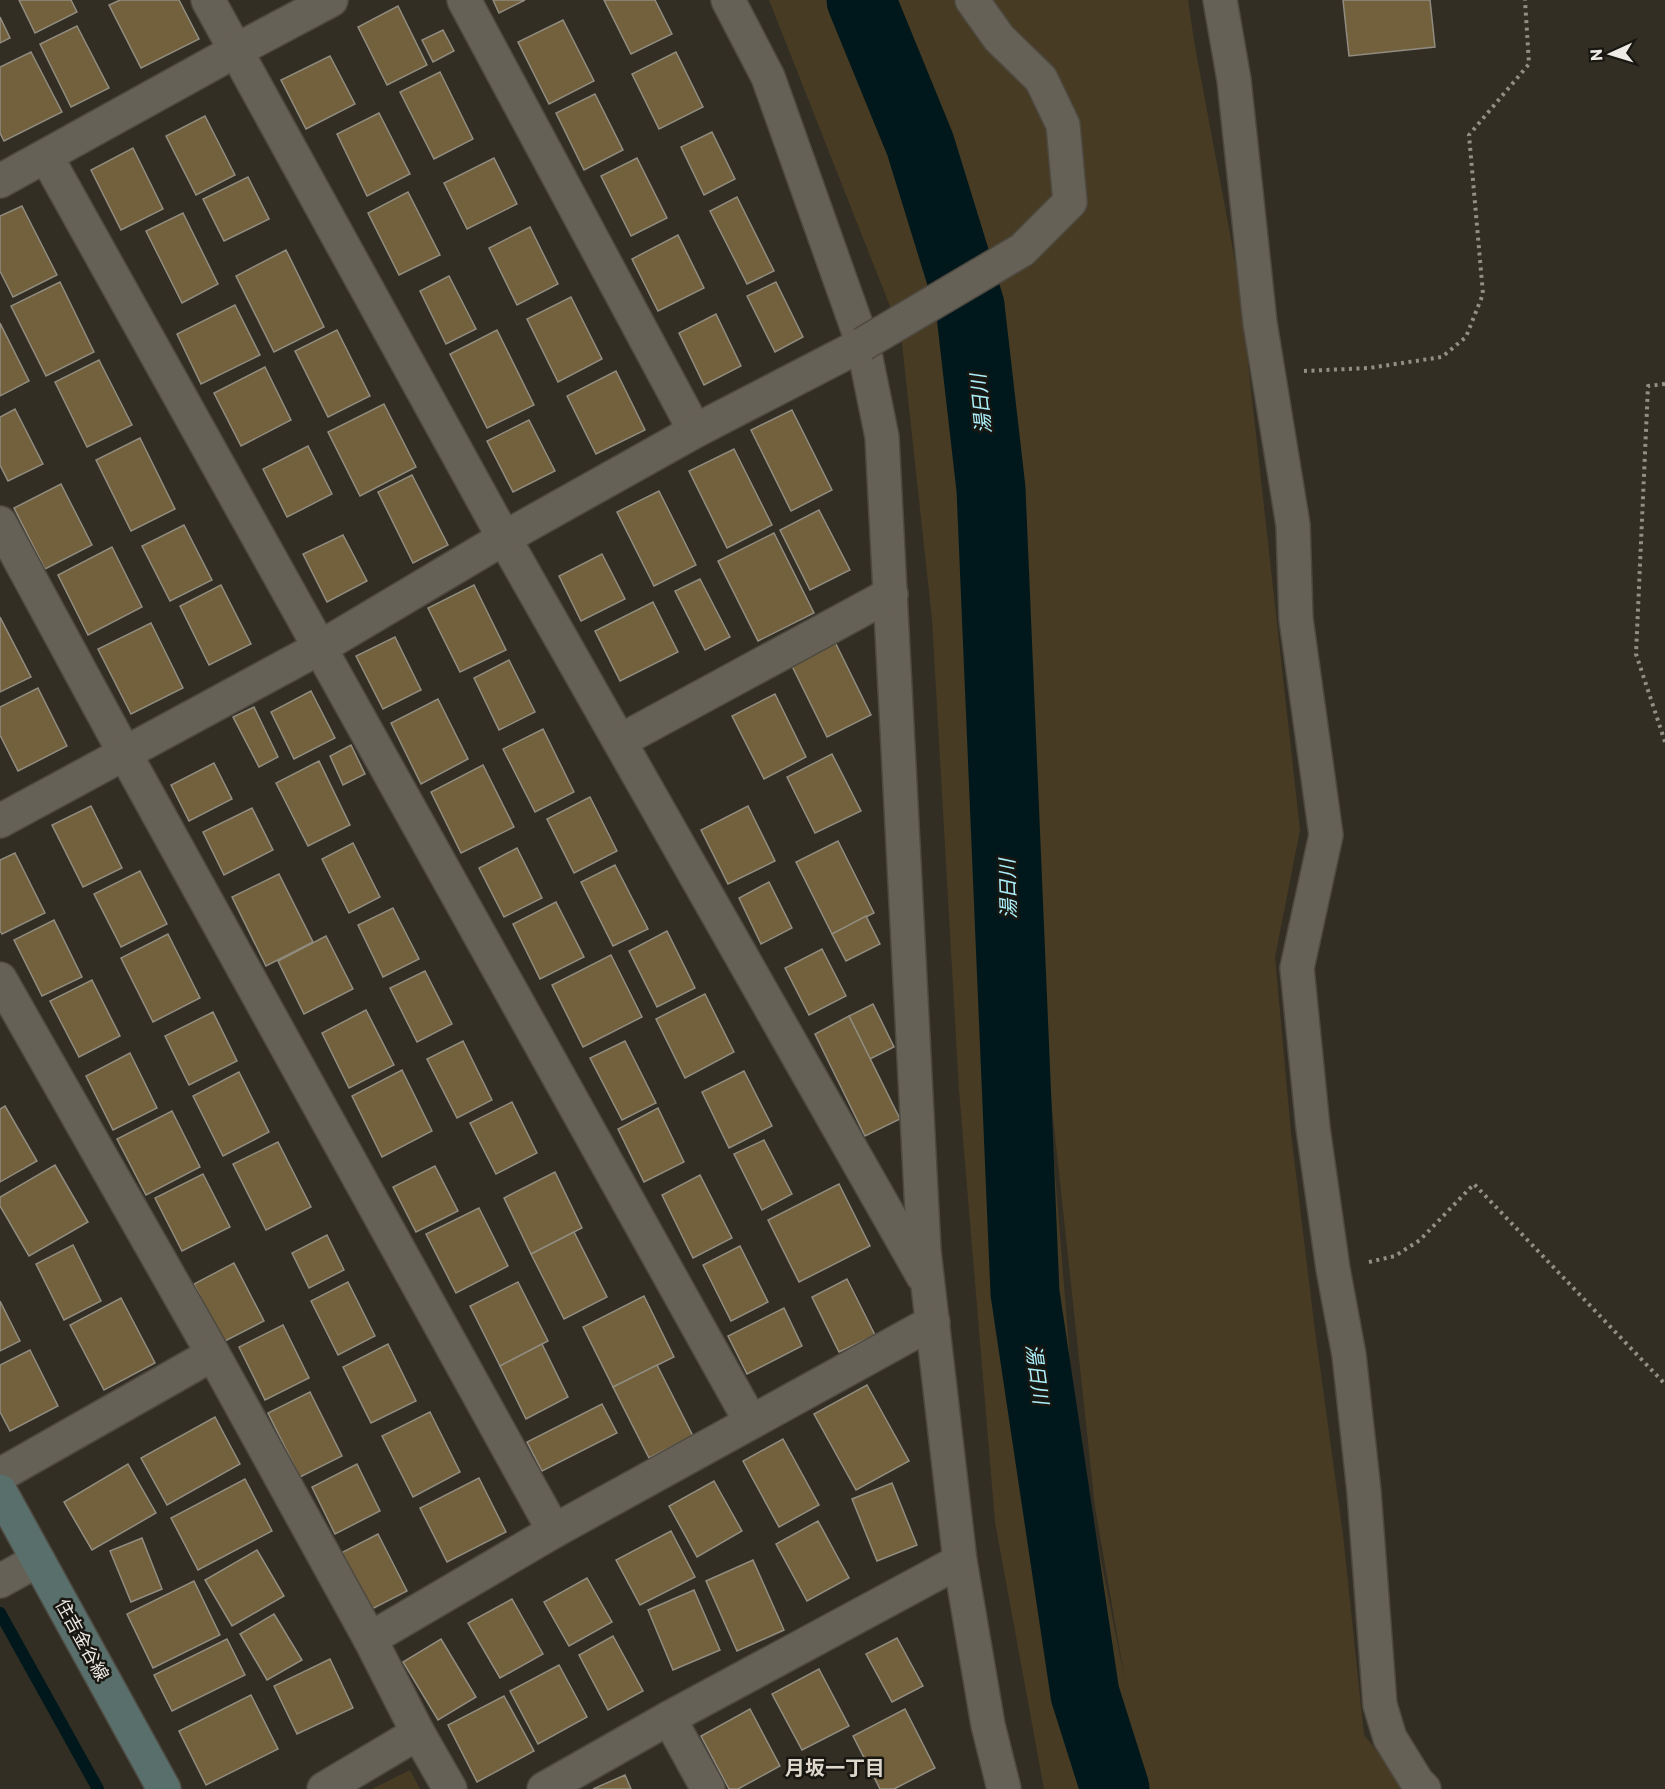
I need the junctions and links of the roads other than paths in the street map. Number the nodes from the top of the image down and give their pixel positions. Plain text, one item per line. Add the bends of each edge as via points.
1 (208, 0) edge
2 (331, 0) edge
3 (464, 0) edge
4 (728, 0) edge
5 (972, 0) edge
6 (1220, 0) edge
7 (237, 50) junction
8 (46, 156) junction
9 (0, 181) edge
10 (863, 344) junction
11 (695, 431) junction
12 (0, 523) edge
13 (504, 538) junction
14 (891, 594) junction
15 (321, 647) junction
16 (620, 741) junction
17 (124, 752) junction
18 (0, 821) edge
19 (0, 979) edge
20 (929, 1287) junction
21 (933, 1322) junction
22 (213, 1354) junction
23 (751, 1422) junction
24 (0, 1474) edge
25 (0, 1491) edge
26 (554, 1531) junction
27 (39, 1560) junction
28 (960, 1561) junction
29 (2, 1580) edge
30 (370, 1639) junction
31 (669, 1719) junction
32 (418, 1733) junction
33 (164, 1789) edge
34 (324, 1789) edge
35 (450, 1789) edge
36 (544, 1789) edge
37 (708, 1789) edge
38 (1004, 1789) edge
39 (1424, 1789) edge

1 - 7 street
2 - 7 street
3 - 11 street
4 - 10 street via 768,77
5 - 10 street, bridge via 999,38 1041,79 1063,125 1070,202 1022,250
6 - 39 street via 1234,80 1260,323 1293,525 1296,619 1326,835 1297,968 1313,1128 1349,1355 1380,1705 1390,1738
7 - 8 street
7 - 13 street
8 - 9 street
8 - 15 street
10 - 11 street
10 - 14 street via 882,437
11 - 13 street
12 - 17 street
13 - 15 street
13 - 16 street
14 - 16 street
14 - 20 street via 912,1036
15 - 17 street
15 - 23 street
16 - 20 street
17 - 18 street
17 - 26 street
19 - 22 street
20 - 21 street
21 - 23 street
21 - 28 street
22 - 24 street
22 - 30 street
23 - 26 street
25 - 27 main road, 住吉金谷線
26 - 30 street
27 - 29 street
27 - 33 main road, 住吉金谷線
28 - 31 street
28 - 38 street via 988,1725
30 - 32 street
31 - 36 street
31 - 37 street
32 - 34 street
32 - 35 street

